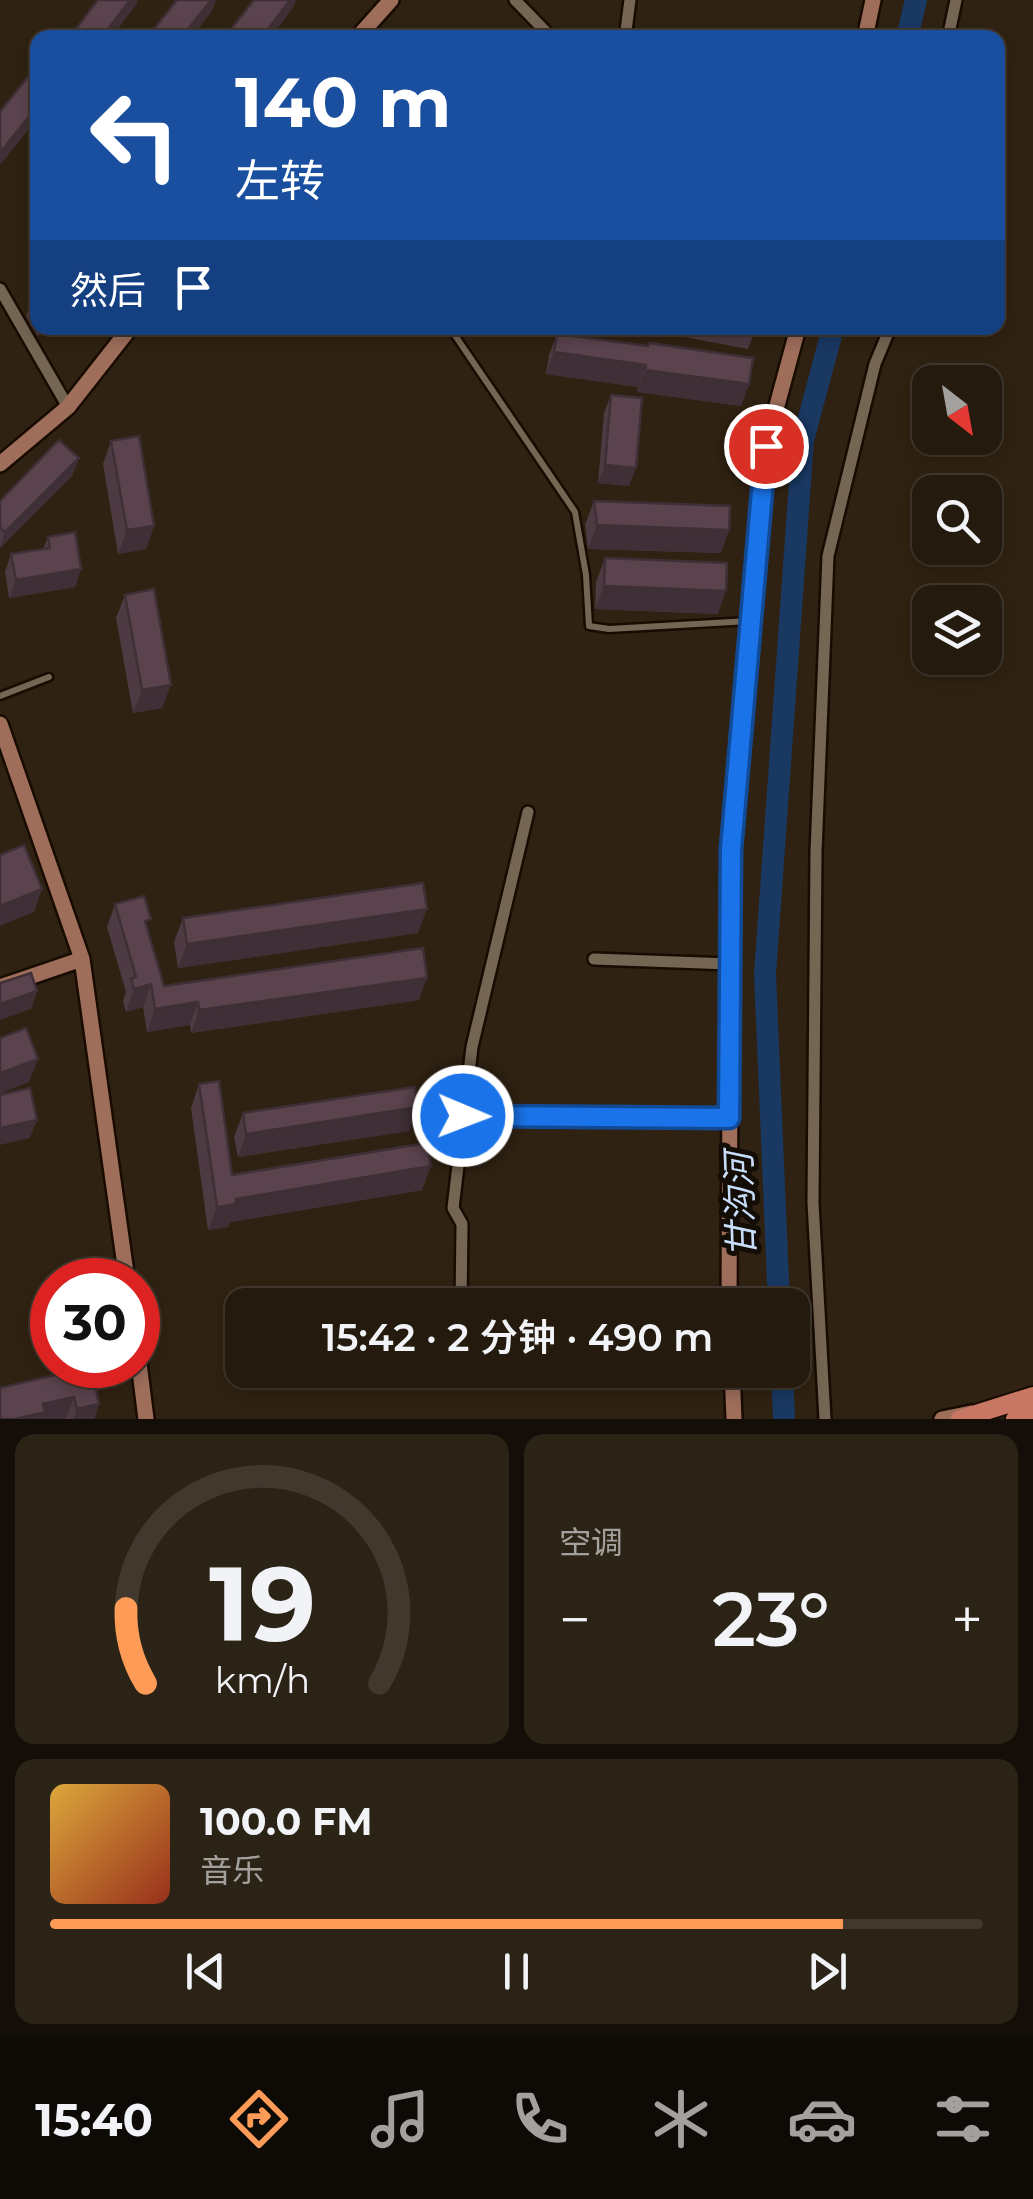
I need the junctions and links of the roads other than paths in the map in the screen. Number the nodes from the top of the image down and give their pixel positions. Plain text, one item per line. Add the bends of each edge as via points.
1 (391, 0) edge
2 (515, 0) edge
3 (630, 0) edge
4 (873, 0) edge
5 (956, 0) edge
6 (364, 30) edge
7 (544, 30) edge
8 (625, 30) edge
9 (866, 30) edge
10 (950, 30) edge
11 (0, 289) edge
12 (125, 335) edge
13 (455, 335) edge
14 (796, 335) edge
15 (887, 335) edge
16 (68, 407) junction
17 (0, 464) edge
18 (750, 621) junction
19 (48, 676) dead end
20 (0, 696) edge
21 (0, 724) edge
22 (528, 812) dead end
23 (82, 959) junction
24 (594, 960) dead end
25 (730, 964) junction
26 (0, 987) edge
27 (463, 1116) junction
28 (729, 1118) junction
29 (124, 1258) edge
30 (461, 1288) edge
31 (729, 1288) edge
32 (142, 1388) edge
33 (733, 1388) edge
34 (1033, 1396) edge
35 (1033, 1414) edge
36 (146, 1419) edge
37 (734, 1419) edge
38 (825, 1419) edge
39 (942, 1419) edge
40 (960, 1419) edge
41 (1014, 1419) edge
42 (1026, 1419) edge

1 - 6 street
2 - 7 street
3 - 8 street
4 - 9 street
5 - 10 street
11 - 16 street
12 - 16 street
13 - 18 lane via 574,512 589,626
14 - 18 street via 766,446
15 - 38 street via 828,556 813,1186
16 - 17 street
18 - 25 street via 731,849
19 - 20 lane
21 - 23 street
22 - 27 street via 472,1047
23 - 26 street
23 - 29 street
24 - 25 street
25 - 28 street
27 - 28 street
27 - 30 street via 453,1208 462,1224
28 - 31 street
32 - 36 street
33 - 37 street
34 - 39 street
34 - 40 main road
35 - 41 main road
35 - 42 street

